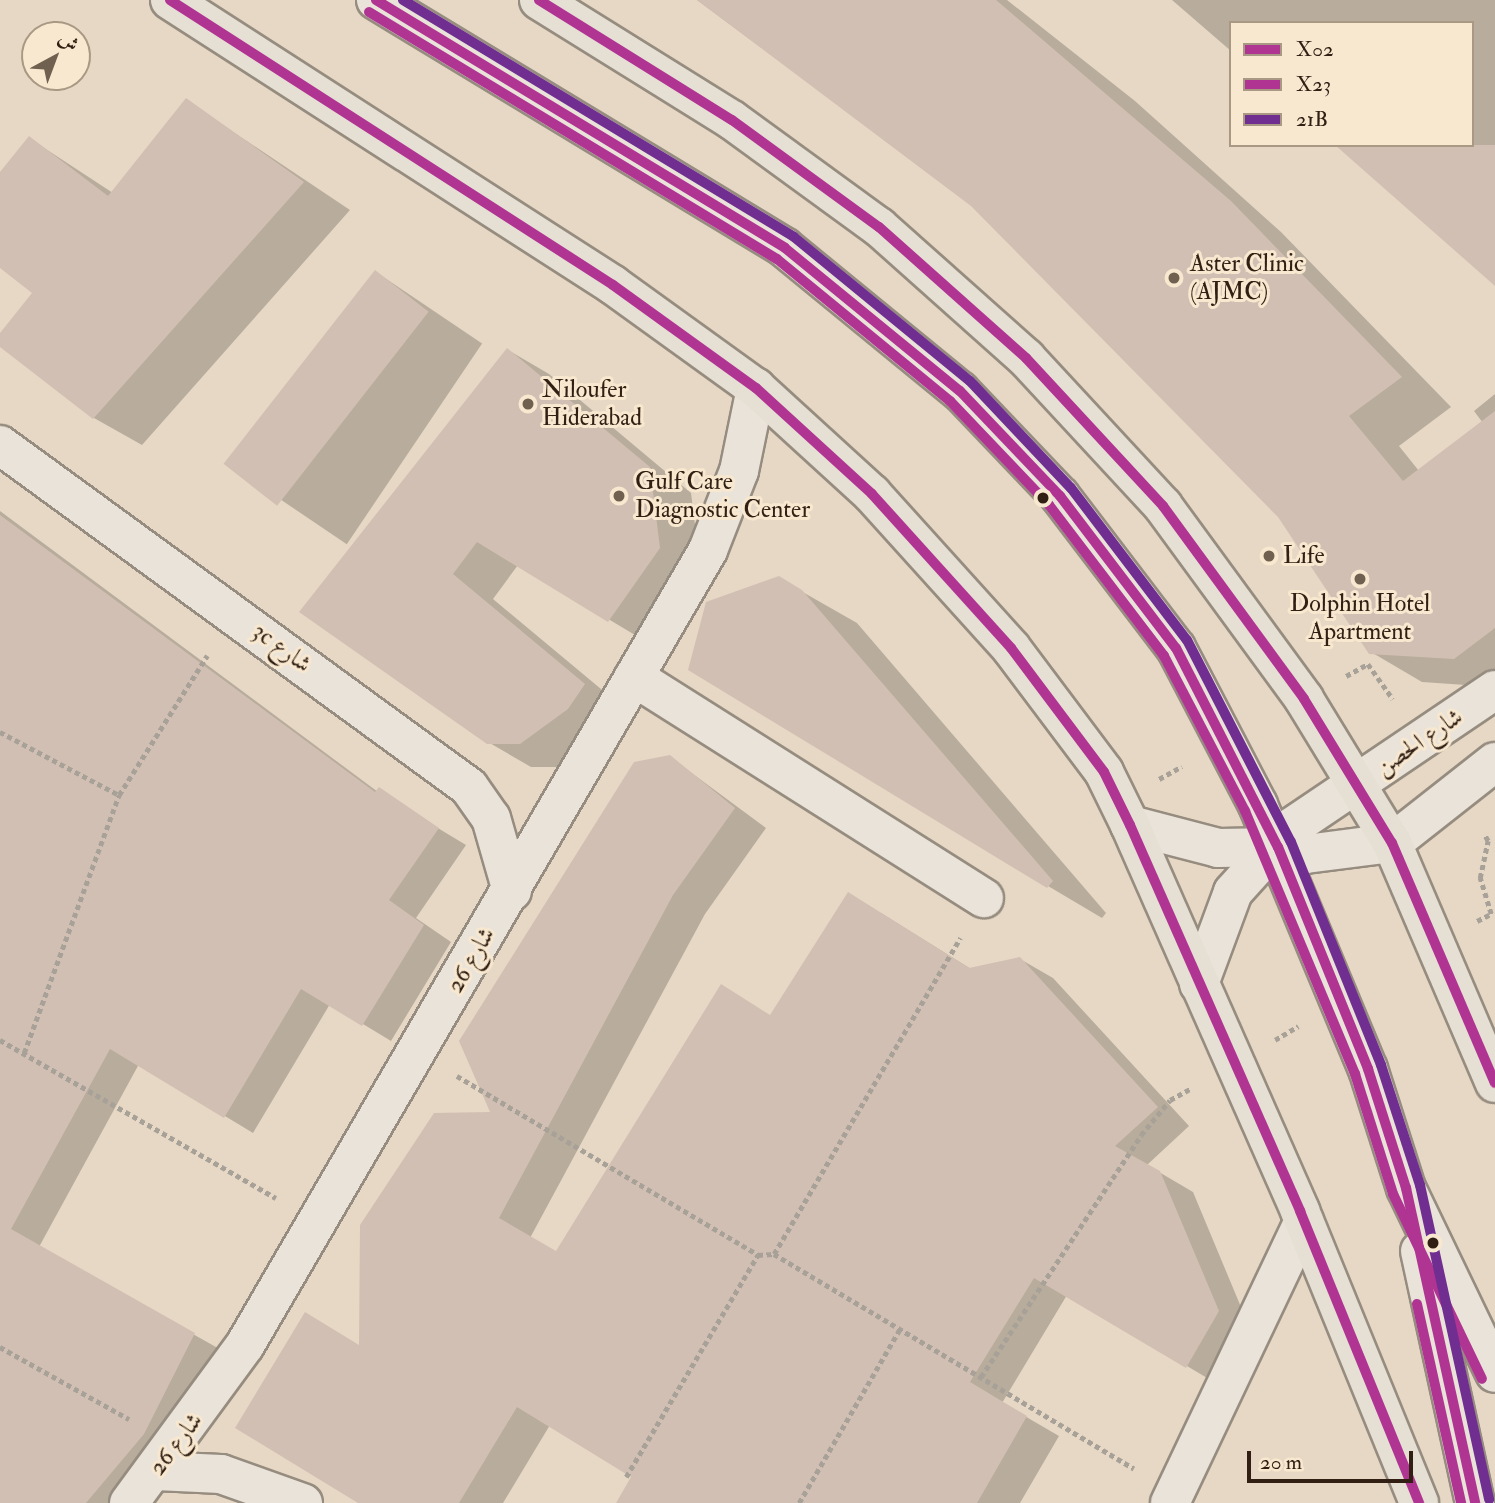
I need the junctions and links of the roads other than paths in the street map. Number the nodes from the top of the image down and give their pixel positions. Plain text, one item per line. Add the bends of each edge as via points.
1 (170, 0) edge
2 (376, 0) edge
3 (539, 0) edge
4 (756, 388) junction
5 (0, 445) edge
6 (634, 677) junction
7 (1495, 690) edge
8 (1495, 762) edge
9 (1356, 785) junction
10 (1130, 825) junction
11 (1392, 843) junction
12 (1278, 847) junction
13 (512, 891) junction
14 (984, 898) road end
15 (1199, 984) junction
16 (1495, 1083) edge
17 (1406, 1188) junction
18 (1304, 1221) junction
19 (1495, 1373) edge
20 (166, 1458) junction
21 (1173, 1498) edge
22 (129, 1503) edge
23 (303, 1503) edge
24 (1419, 1503) edge
25 (1475, 1503) edge

1 - 4 main road via 613,285
2 - 12 street via 785,248 960,391 1060,496 1175,648
3 - 9 main road via 732,120 867,219 1026,358 1163,506 1304,699
4 - 6 street, شارع 26 via 725,512
4 - 10 main road via 872,494 1011,648 1104,772
5 - 13 street, 3c شارع via 469,787 491,818
6 - 13 street, شارع 26
6 - 14 street
7 - 9 street, شارع الحصن
8 - 11 street
9 - 11 main road
9 - 12 street, شارع الحصن via 1292,827
10 - 12 street via 1218,848
10 - 15 main road
11 - 12 street via 1306,854
11 - 16 main road
12 - 15 street, شارع الحصن via 1233,892
12 - 17 street via 1368,1069
13 - 20 street, شارع 26 via 318,1222
15 - 18 main road
17 - 19 street
17 - 25 street
18 - 21 street
18 - 24 main road
20 - 22 street, شارع 26
20 - 23 street

